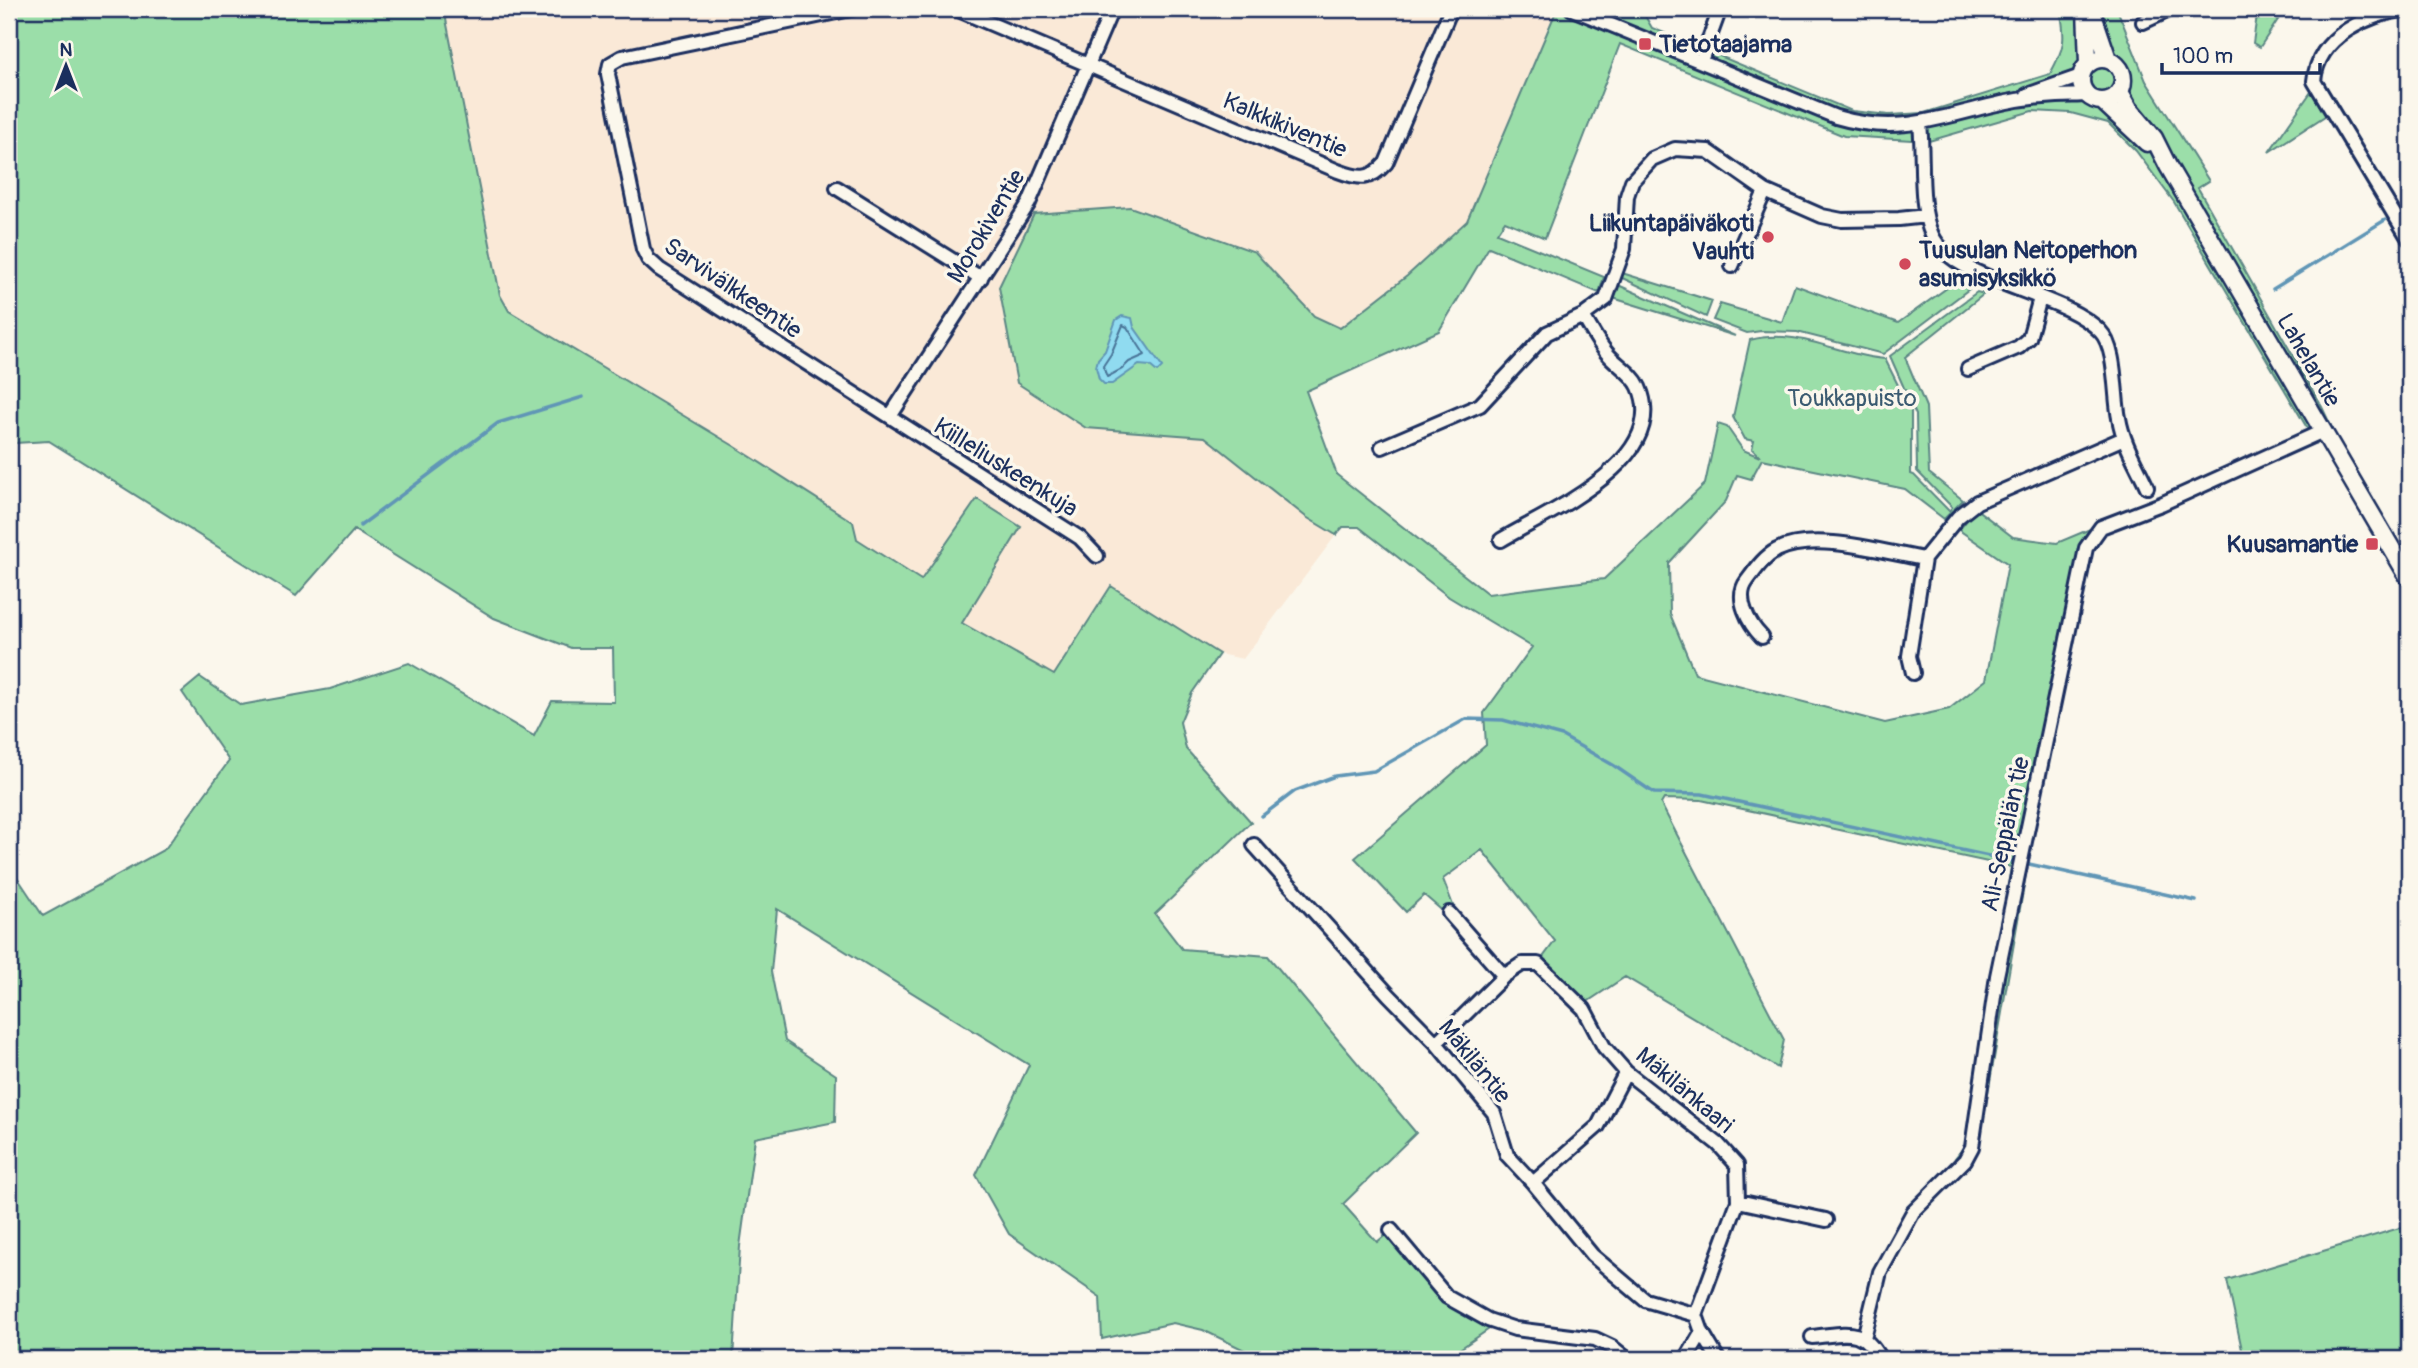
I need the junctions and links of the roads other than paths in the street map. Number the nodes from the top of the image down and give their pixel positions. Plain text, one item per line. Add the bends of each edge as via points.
1 (851, 9) edge
2 (956, 9) edge
3 (1112, 9) edge
4 (1451, 9) edge
5 (1572, 9) edge
6 (1720, 9) edge
7 (2086, 9) edge
8 (2091, 9) edge
9 (2171, 9) edge
10 (2409, 9) edge
11 (2143, 22) dead end
12 (2108, 59) junction
13 (1701, 61) junction
14 (1088, 65) junction
15 (2084, 69) junction
16 (2120, 92) junction
17 (2094, 98) junction
18 (2017, 100) junction
19 (1920, 124) junction
20 (2168, 166) junction
21 (837, 188) dead end
22 (1765, 191) junction
23 (1926, 216) junction
24 (2409, 239) edge
25 (1732, 266) dead end
26 (981, 278) junction
27 (2040, 298) junction
28 (1583, 316) junction
29 (1968, 369) dead end
30 (891, 415) junction
31 (2323, 431) junction
32 (2124, 438) junction
33 (1382, 447) dead end
34 (2147, 487) dead end
35 (1501, 540) dead end
36 (1097, 556) dead end
37 (1924, 559) junction
38 (2409, 578) edge
39 (1762, 637) dead end
40 (1913, 673) dead end
41 (1254, 845) dead end
42 (1449, 913) dead end
43 (1504, 976) junction
44 (1436, 1043) junction
45 (1626, 1072) junction
46 (1533, 1183) junction
47 (1738, 1201) junction
48 (1826, 1220) dead end
49 (1391, 1230) dead end
50 (1696, 1315) junction
51 (1702, 1332) junction
52 (1812, 1337) dead end
53 (1864, 1338) junction
54 (1627, 1359) edge
55 (1686, 1359) edge
56 (1718, 1359) edge
57 (1880, 1359) edge

1 - 30 street, Sarvivälkkeentie via 622,57 610,64 608,74 648,259
2 - 14 street
3 - 14 street, Morokiventie
4 - 14 street, Kalkkikiventie via 1386,163 1366,178 1345,174
5 - 13 street
6 - 13 street
7 - 15 main road
8 - 12 main road
9 - 11 street
10 - 24 street via 2353,24 2325,51 2314,81
12 - 15 main road via 2097,59
12 - 16 main road via 2122,72
13 - 19 street via 1859,124
14 - 26 street, Morokiventie via 1030,203
15 - 17 main road via 2081,86
15 - 18 street
16 - 17 main road via 2112,99
16 - 20 main road, Lahelantie
17 - 18 street
17 - 20 main road, Lahelantie
18 - 19 street
19 - 23 street
20 - 31 main road, Lahelantie
21 - 26 street
22 - 23 street via 1842,220
22 - 25 street
22 - 28 street via 1708,151 1675,149 1651,159 1632,181 1627,196 1624,249 1606,299
23 - 27 street via 1933,237 1955,262
26 - 30 street, Morokiventie
27 - 29 street via 2029,338
27 - 32 street via 2080,314 2103,333 2114,365
28 - 33 street via 1547,333 1480,405
28 - 35 street via 1606,353 1638,383 1645,404 1642,432 1622,462 1597,483
30 - 36 street, Kiilleliuskeenkuja via 1080,538
31 - 38 main road, Lahelantie
31 - 53 street, Ali-Seppälän tie via 2101,527 2086,548 1997,976 1972,1147 1965,1160 1913,1212 1880,1272
32 - 34 street
32 - 37 street via 1977,502 1958,517
37 - 39 street via 1823,541 1778,550 1765,558 1742,588 1753,628
37 - 40 street via 1909,656
41 - 44 street, Mäkiläntie
42 - 43 street
43 - 44 street, Mäkilänkaari
43 - 45 street, Mäkilänkaari via 1522,964 1538,964 1584,1009 1604,1047
44 - 46 street, Mäkiläntie via 1494,1113 1507,1155
45 - 46 street via 1598,1126
45 - 47 street, Mäkilänkaari via 1718,1144 1737,1165
46 - 50 street, Mäkiläntie via 1592,1255 1645,1300
47 - 48 street
47 - 50 street, Mäkilänkaari
49 - 54 street via 1447,1297 1488,1320 1515,1329 1595,1339
50 - 51 street
51 - 55 street
51 - 56 street
52 - 53 street via 1853,1333
53 - 57 street

